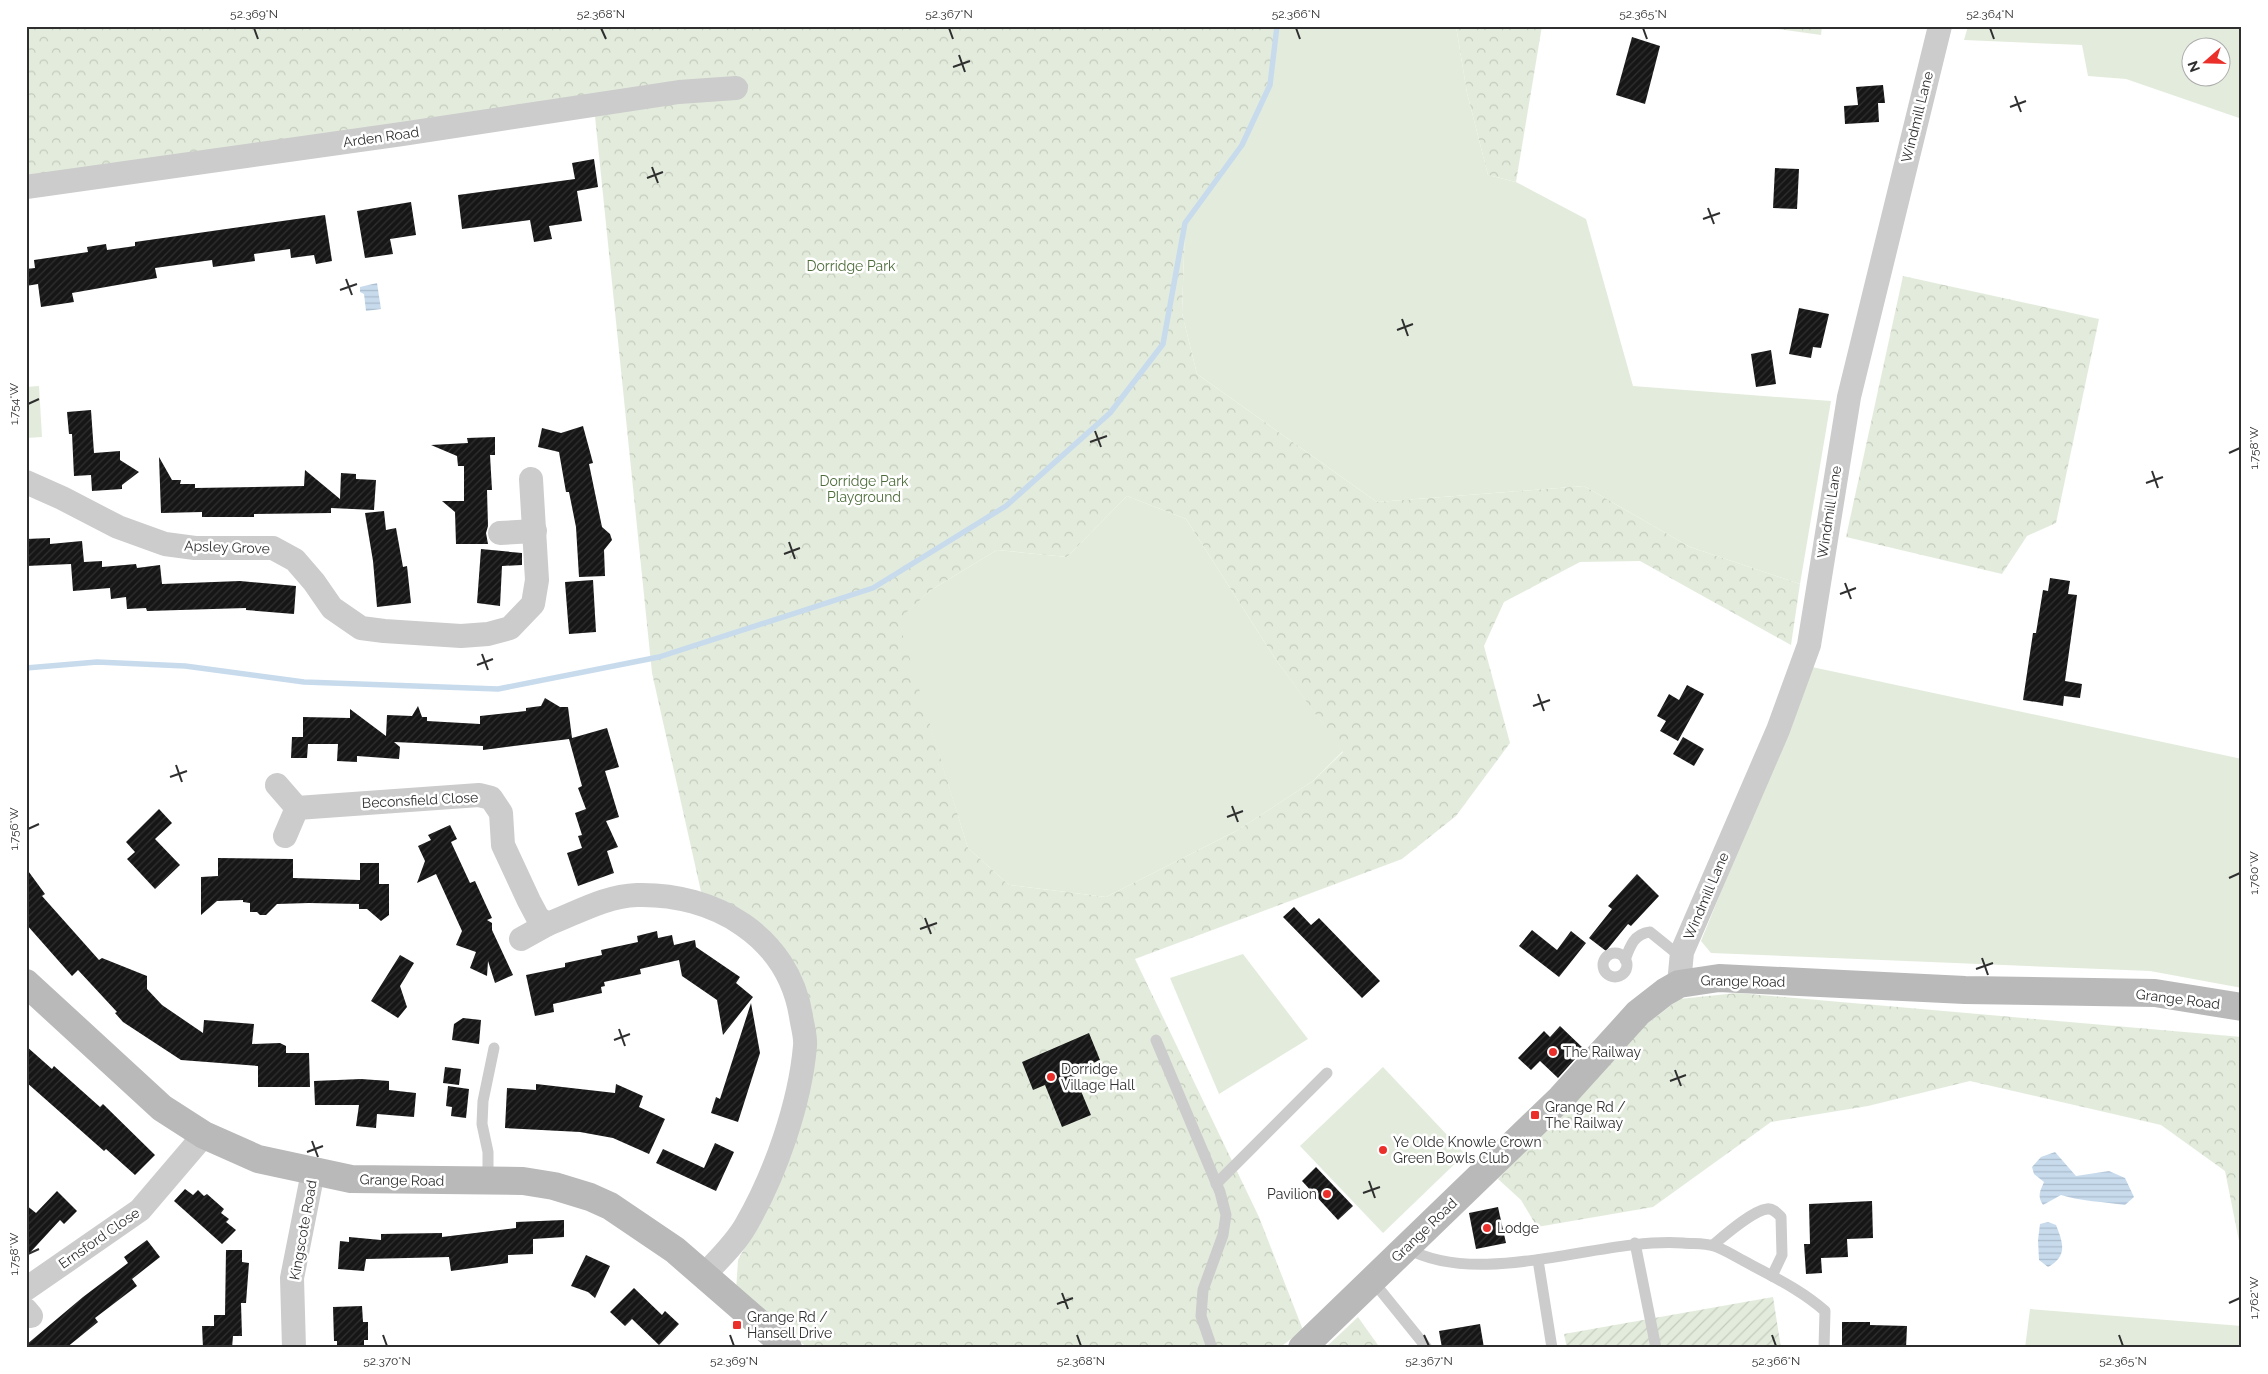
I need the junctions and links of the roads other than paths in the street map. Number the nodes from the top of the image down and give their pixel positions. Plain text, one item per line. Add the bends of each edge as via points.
1 (1940, 26) edge
2 (736, 88) dead end
3 (26, 187) edge
4 (531, 479) dead end
5 (26, 482) edge
6 (535, 531) junction
7 (500, 532) dead end
8 (277, 785) dead end
9 (297, 808) junction
10 (285, 836) dead end
11 (548, 924) junction
12 (521, 939) dead end
13 (1681, 957) junction
14 (1625, 960) dead end
15 (26, 983) edge
16 (1679, 984) junction
17 (2242, 1007) edge
18 (1156, 1040) dead end
19 (494, 1048) dead end
20 (1327, 1073) dead end
21 (204, 1135) junction
22 (313, 1172) junction
23 (488, 1180) junction
24 (1216, 1184) junction
25 (1635, 1243) junction
26 (1713, 1245) junction
27 (1406, 1248) junction
28 (1538, 1260) junction
29 (705, 1274) junction
30 (1772, 1276) junction
31 (1372, 1280) junction
32 (26, 1289) edge
33 (294, 1348) edge
34 (788, 1348) edge
35 (1212, 1348) edge
36 (1302, 1348) edge
37 (1427, 1348) edge
38 (1552, 1348) edge
39 (1656, 1348) edge
40 (1824, 1348) edge

1 - 13 street, Windmill Lane via 1849,397 1809,645 1778,730
2 - 3 street, Arden Road via 679,92
4 - 6 street, Apsley Grove
5 - 6 street, Apsley Grove via 118,527 165,544 195,548 273,548 295,560 332,608 343,617 361,628 384,632 461,636 510,628 533,604 537,580
6 - 7 street
8 - 9 street
9 - 10 street
9 - 11 street, Beconsfield Close via 479,795 492,798 501,813 503,845 538,918
11 - 12 street
11 - 29 street via 589,906 636,895 667,896 697,902 719,910 745,926 776,956 788,975 798,999 805,1044 787,1129 746,1226
13 - 14 lane via 1650,932 1637,937
13 - 16 street, Windmill Lane
15 - 21 main road, Grange Road via 162,1108
16 - 17 main road, Grange Road via 1719,978 1965,990 2154,993
16 - 27 main road, Grange Road via 1664,992 1626,1025 1561,1098
18 - 24 lane
19 - 23 lane via 483,1101
20 - 24 lane
21 - 22 main road, Grange Road via 258,1160
21 - 32 street, Ernsford Close via 140,1210
22 - 23 main road, Grange Road via 351,1179
22 - 33 street, Kingscote Road via 292,1278
23 - 29 main road, Grange Road via 554,1186 590,1197 638,1223
24 - 35 lane via 1226,1215 1223,1235 1203,1290 1202,1316
25 - 26 lane
25 - 28 lane
25 - 39 lane
26 - 30 lane
26 - 30 lane via 1744,1220 1767,1209 1774,1210 1781,1217 1782,1255
27 - 28 lane via 1464,1263
27 - 31 main road, Grange Road
28 - 38 lane
29 - 34 main road, Grange Road
30 - 40 lane via 1805,1294 1824,1311
31 - 36 main road, Grange Road
31 - 37 lane

